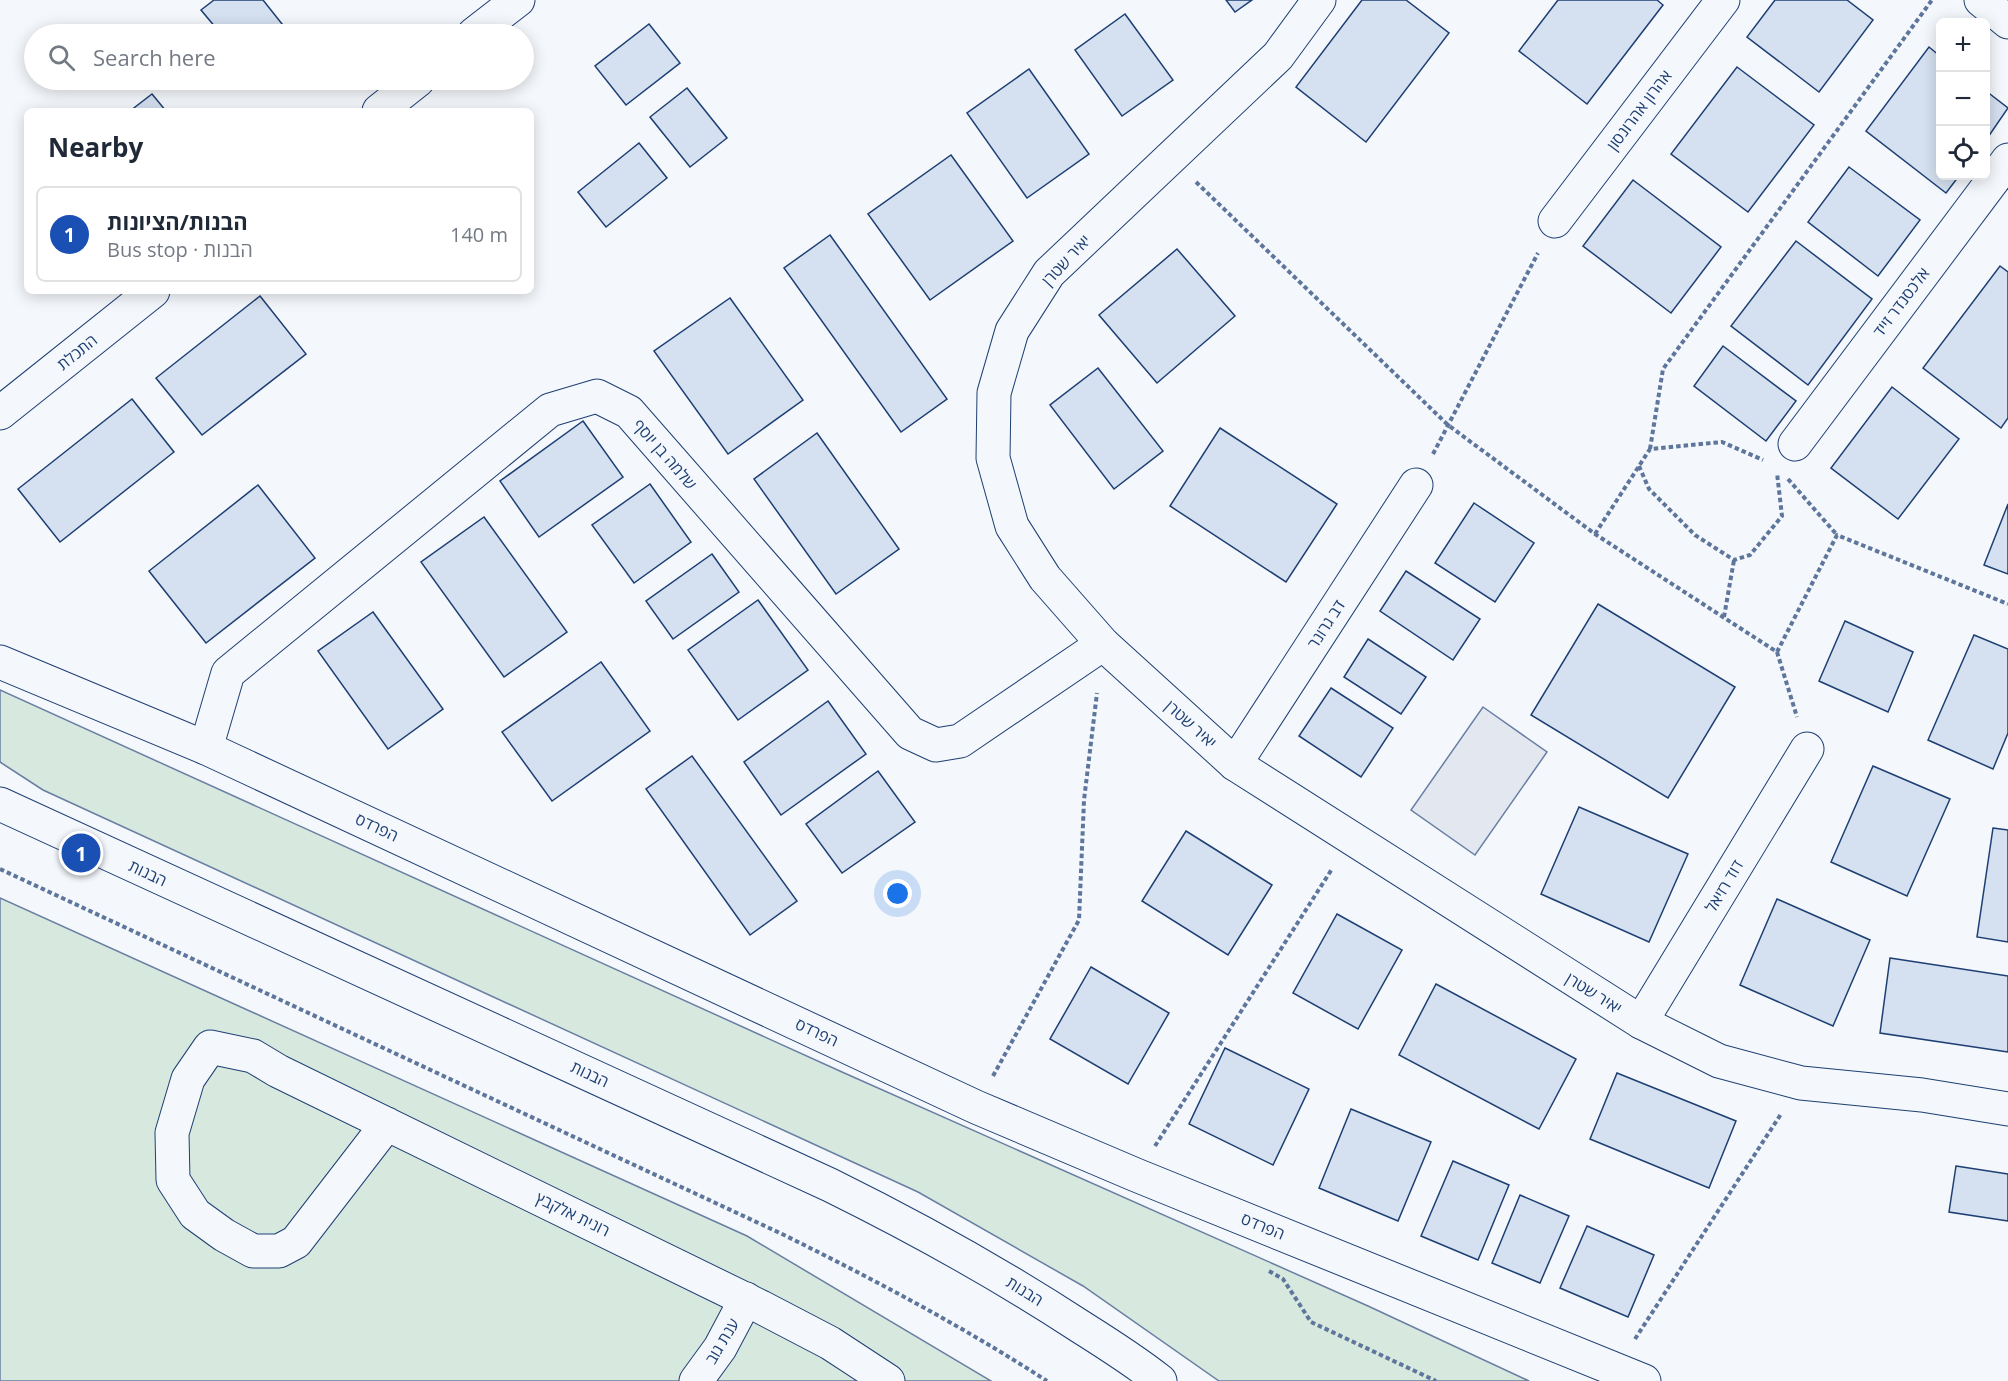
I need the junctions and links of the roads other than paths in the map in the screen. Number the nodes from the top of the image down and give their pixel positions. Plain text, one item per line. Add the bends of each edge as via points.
1 (518, 0) edge
2 (1319, 0) edge
3 (1723, 0) edge
4 (1981, 0) edge
5 (2008, 22) edge
6 (487, 24) edge
7 (405, 90) edge
8 (383, 108) edge
9 (2008, 160) edge
10 (1555, 220) road end
11 (149, 294) edge
12 (0, 413) edge
13 (1795, 444) dead end
14 (1416, 485) road end
15 (1103, 644) junction
16 (0, 662) edge
17 (206, 748) junction
18 (1807, 749) road end
19 (1235, 764) junction
20 (0, 804) edge
21 (1641, 1022) junction
22 (2008, 1109) edge
23 (387, 1124) junction
24 (746, 1299) junction
25 (1630, 1375) edge
26 (696, 1381) edge
27 (888, 1381) edge
28 (1160, 1381) edge

1 - 6 street
2 - 15 street, יאיר שטרן via 1278,56 1048,273 1012,331 994,393 993,458 1012,526 1045,578
3 - 10 street, אהרון אהרונסון
4 - 5 street
7 - 8 street
9 - 13 street, אלכסנדר זייד
11 - 12 street, התכלת
14 - 19 street, דב גרונר
15 - 17 street, שלמה בן יוסף via 960,741 936,745 910,733 629,412 597,396 550,410 228,673
15 - 19 street, יאיר שטרן
16 - 17 street, הפרדס
17 - 25 street, הפרדס via 976,1107
18 - 21 street, דוד רזיאל
19 - 21 street, יאיר שטרן
20 - 28 street, הבנות via 830,1185 1022,1288
21 - 22 street, יאיר שטרן via 1719,1061 1801,1083 1922,1095
23 - 23 street, רונית אלקבץ via 296,1242 279,1251 254,1251 224,1235 195,1215 172,1180 172,1133 188,1079 210,1047 253,1056
23 - 24 street, רונית אלקבץ
24 - 26 street, ענת גוב via 720,1348
24 - 27 street, רונית אלקבץ via 830,1343

